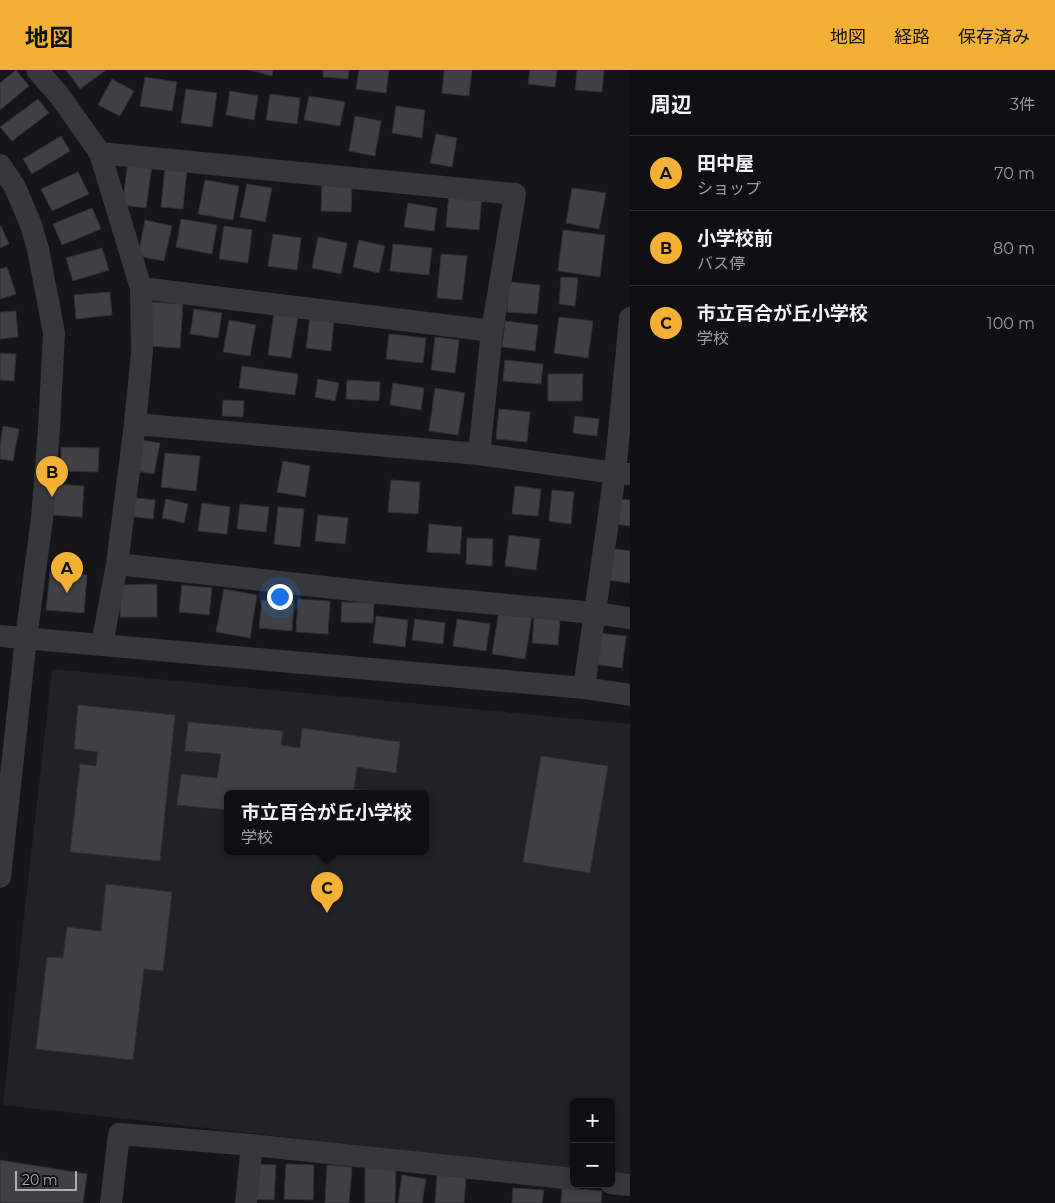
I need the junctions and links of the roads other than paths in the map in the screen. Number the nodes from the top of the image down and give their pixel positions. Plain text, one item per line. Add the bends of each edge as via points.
1 (37, 70) edge
2 (100, 153) junction
3 (0, 165) edge
4 (141, 288) junction
5 (630, 318) edge
6 (492, 331) junction
7 (135, 424) junction
8 (479, 454) junction
9 (622, 473) edge
10 (117, 564) junction
11 (595, 613) junction
12 (630, 618) edge
13 (0, 636) edge
14 (26, 638) junction
15 (102, 645) junction
16 (584, 688) junction
17 (630, 695) edge
18 (0, 877) edge
19 (252, 1145) junction
20 (570, 1179) edge
21 (615, 1183) edge
22 (630, 1185) edge
23 (111, 1203) edge
24 (246, 1203) edge

1 - 2 street
2 - 4 street
2 - 6 street via 515,194
3 - 14 street via 15,187 31,224 54,333 42,519
4 - 6 street
4 - 7 street via 142,352
5 - 9 street
6 - 8 street
7 - 8 street
7 - 10 street
8 - 9 street
9 - 11 street
10 - 11 street
10 - 15 street
11 - 12 street
11 - 16 street
13 - 14 street
14 - 15 street
14 - 18 street
15 - 16 street
16 - 17 street
19 - 20 street
19 - 23 street via 119,1134
19 - 24 street
21 - 22 street

